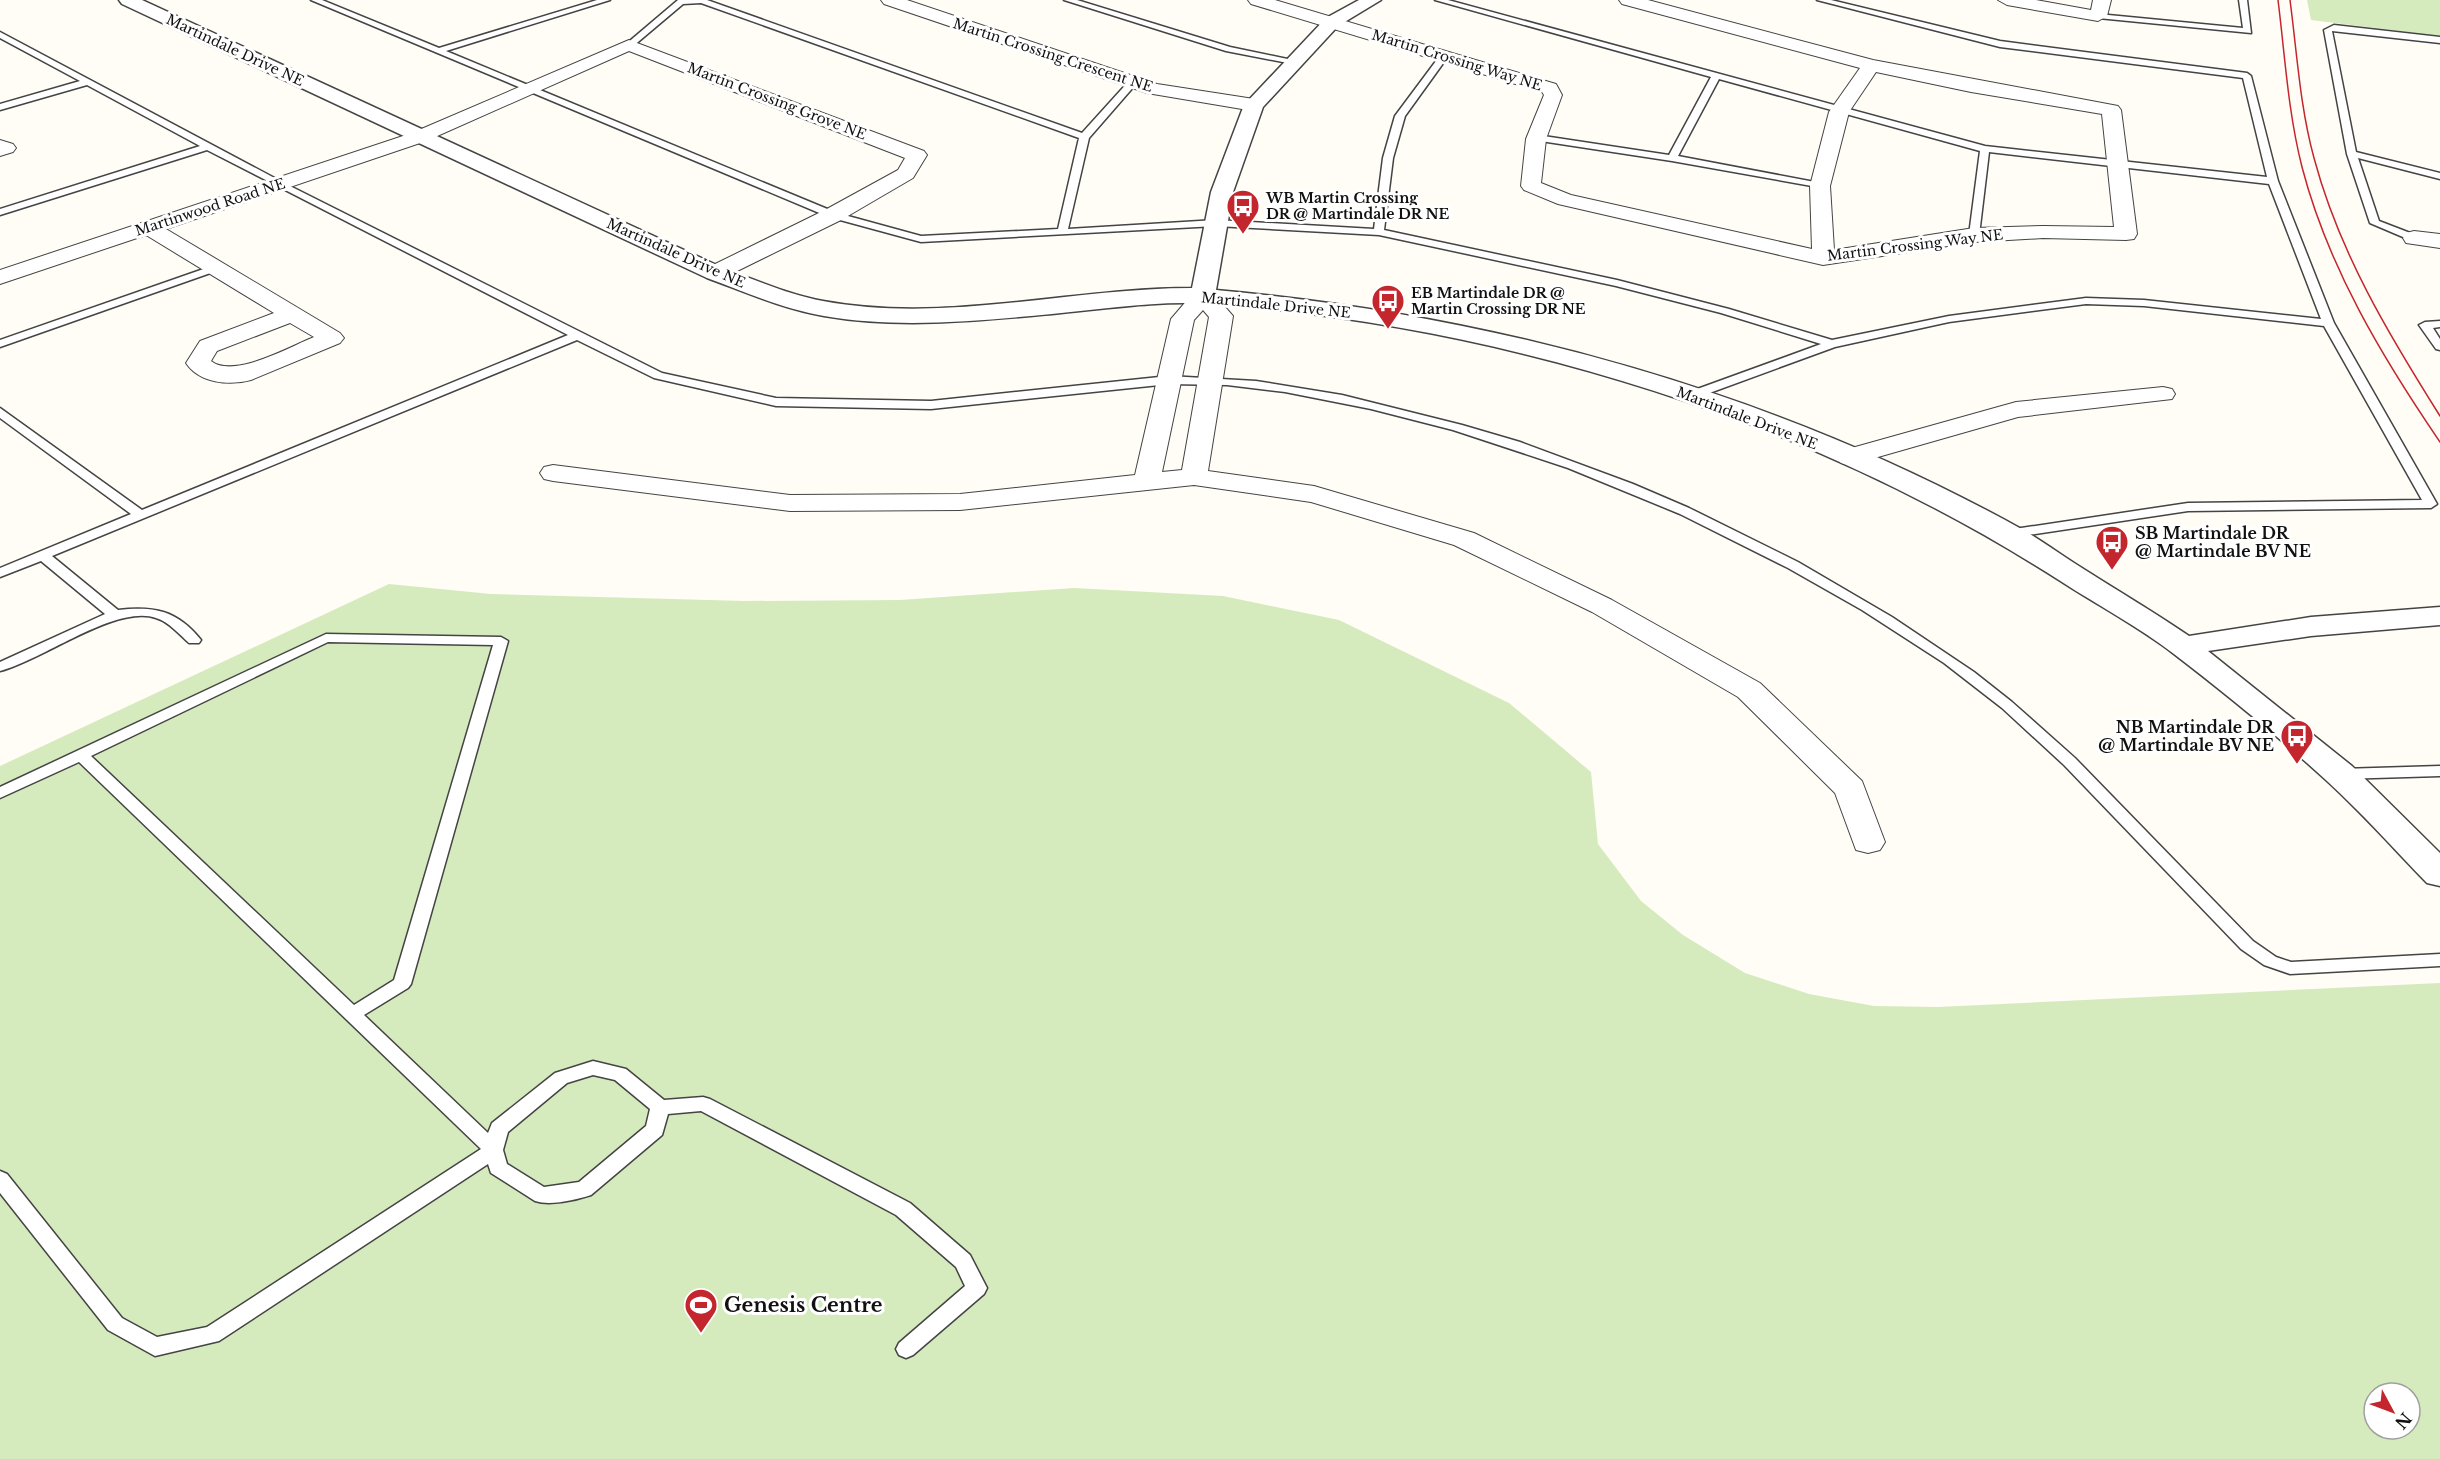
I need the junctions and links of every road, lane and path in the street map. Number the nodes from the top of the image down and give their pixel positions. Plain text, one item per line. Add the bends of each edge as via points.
1 (128, 0) edge
2 (315, 0) edge
3 (606, 0) edge
4 (890, 0) edge
5 (1068, 0) edge
6 (1257, 0) edge
7 (1372, 0) edge
8 (1439, 0) edge
9 (1628, 0) edge
10 (1821, 0) edge
11 (2007, 0) edge
12 (2243, 0) edge
13 (2100, 8) edge
14 (1332, 22) junction
15 (0, 35) edge
16 (2440, 40) edge
17 (629, 45) junction
18 (439, 51) junction
19 (1445, 55) junction
20 (1293, 61) junction
21 (1871, 64) junction
22 (1716, 76) junction
23 (88, 82) junction
24 (1133, 82) junction
25 (526, 89) junction
26 (1254, 105) junction
27 (0, 107) edge
28 (1839, 112) junction
29 (1084, 136) junction
30 (419, 137) junction
31 (1536, 138) junction
32 (0, 146) edge
33 (209, 147) junction
34 (1985, 149) junction
35 (0, 150) edge
36 (2352, 154) junction
37 (1672, 158) junction
38 (2119, 165) junction
39 (2440, 176) edge
40 (2273, 181) junction
41 (279, 184) junction
42 (1820, 186) junction
43 (0, 212) edge
44 (833, 215) junction
45 (1216, 223) junction
46 (148, 227) junction
47 (1062, 232) junction
48 (1379, 232) junction
49 (1974, 235) junction
50 (2414, 238) joint
51 (2440, 241) edge
52 (1822, 258) junction
53 (215, 268) junction
54 (715, 273) junction
55 (0, 277) edge
56 (1203, 296) junction
57 (291, 314) junction
58 (2328, 323) junction
59 (2440, 324) edge
60 (576, 336) junction
61 (0, 344) edge
62 (1832, 344) junction
63 (2440, 347) edge
64 (1209, 379) junction
65 (1169, 380) junction
66 (2163, 394) dead end
67 (1693, 395) junction
68 (0, 412) edge
69 (1851, 457) junction
70 (553, 473) dead end
71 (1194, 477) junction
72 (1147, 480) junction
73 (140, 514) junction
74 (2008, 534) junction
75 (42, 555) junction
76 (0, 573) edge
77 (115, 615) junction
78 (2440, 616) edge
79 (194, 639) dead end
80 (2184, 646) junction
81 (0, 667) edge
82 (81, 754) junction
83 (2440, 771) edge
84 (2340, 774) junction
85 (0, 793) edge
86 (1868, 842) dead end
87 (2440, 874) edge
88 (2440, 960) edge
89 (353, 1014) junction
90 (660, 1107) junction
91 (494, 1150) junction
92 (0, 1179) edge
93 (906, 1348) dead end

1 - 30 street, Martindale Drive NE
2 - 18 lane
3 - 18 lane
4 - 24 street, Martin Crossing Crescent NE
5 - 20 lane via 1229,49
6 - 14 street
7 - 14 street
8 - 22 lane
9 - 21 street, Martin Crossing Way NE
10 - 40 lane via 2000,44 2247,76
11 - 13 street
12 - 13 lane via 2248,31
14 - 19 street, Martin Crossing Way NE
14 - 20 street
15 - 23 lane
16 - 36 lane via 2328,30
17 - 25 street
17 - 29 lane via 681,2 702,1
17 - 44 street, Martin Crossing Grove NE via 917,155 906,174
18 - 25 lane
19 - 31 street, Martin Crossing Way NE via 1549,88 1553,95
19 - 48 lane via 1400,116 1388,158
20 - 26 street
21 - 28 street
21 - 38 street, Martin Crossing Way NE via 2111,110
22 - 28 lane
22 - 37 lane
23 - 27 lane
23 - 33 lane
24 - 26 street, Martin Crossing Crescent NE
24 - 29 lane
25 - 30 street
25 - 44 lane
26 - 45 street via 1222,192
28 - 34 lane
28 - 42 street
29 - 47 lane
30 - 41 street, Martinwood Road NE
30 - 54 street, Martindale Drive NE
31 - 37 lane
31 - 52 street, Martin Crossing Way NE via 1530,163 1532,186 1547,195
32 - 35 street via 6,148
33 - 41 lane
33 - 43 lane
34 - 38 lane
34 - 49 lane
36 - 39 lane
36 - 50 lane via 2375,223
37 - 42 lane
38 - 40 lane
38 - 49 street, Martin Crossing Way NE via 2126,234
40 - 58 lane
41 - 46 street, Martinwood Road NE
41 - 60 lane
42 - 52 street
44 - 47 lane via 921,239
44 - 54 street, Martin Crossing Grove NE
45 - 47 lane
45 - 48 lane
45 - 56 street
46 - 53 street
46 - 55 street, Martinwood Road NE
48 - 62 lane via 1617,283
49 - 52 street, Martin Crossing Way NE
50 - 51 street
53 - 57 street
53 - 61 lane
54 - 56 street, Martindale Drive NE via 795,302 838,311 903,315
56 - 64 street via 1221,316
56 - 65 street via 1183,319
56 - 67 street, Martindale Drive NE via 1403,321 1515,345
57 - 57 street via 208,346 198,363 211,373 242,375 332,338
58 - 62 lane via 2144,303 2086,301 1949,319
58 - 74 lane via 2431,504 2188,507
59 - 63 lane via 2425,325
60 - 65 lane via 658,376 776,402 931,405
60 - 73 lane
62 - 67 lane
64 - 65 lane
64 - 71 street
64 - 88 lane via 1298,390 1458,426 1672,504 1781,556 1899,626 2005,703 2074,766 2247,945 2270,961 2290,968
65 - 72 street
66 - 69 street via 2016,410
67 - 69 street, Martindale Drive NE
68 - 73 lane
69 - 74 street, Martindale Drive NE
70 - 72 street via 790,503 960,502
71 - 72 street
71 - 86 street via 1314,494 1464,540 1602,606 1749,690 1850,789
73 - 75 lane
74 - 80 street, Martindale Drive NE
75 - 76 lane
75 - 77 lane
77 - 79 lane via 162,613
77 - 81 lane
78 - 80 street via 2354,620
80 - 84 street, Martindale Drive NE
82 - 85 lane
82 - 89 lane
82 - 89 lane via 326,638 501,641 402,984
83 - 84 lane
84 - 87 street, Martindale Drive NE
89 - 91 lane
90 - 91 lane via 620,1074 593,1068 561,1078 500,1128
90 - 91 lane via 655,1130 584,1189 542,1195 498,1168
90 - 93 lane via 703,1104 903,1209 963,1261 977,1288
91 - 92 lane via 213,1335 155,1347 115,1324

